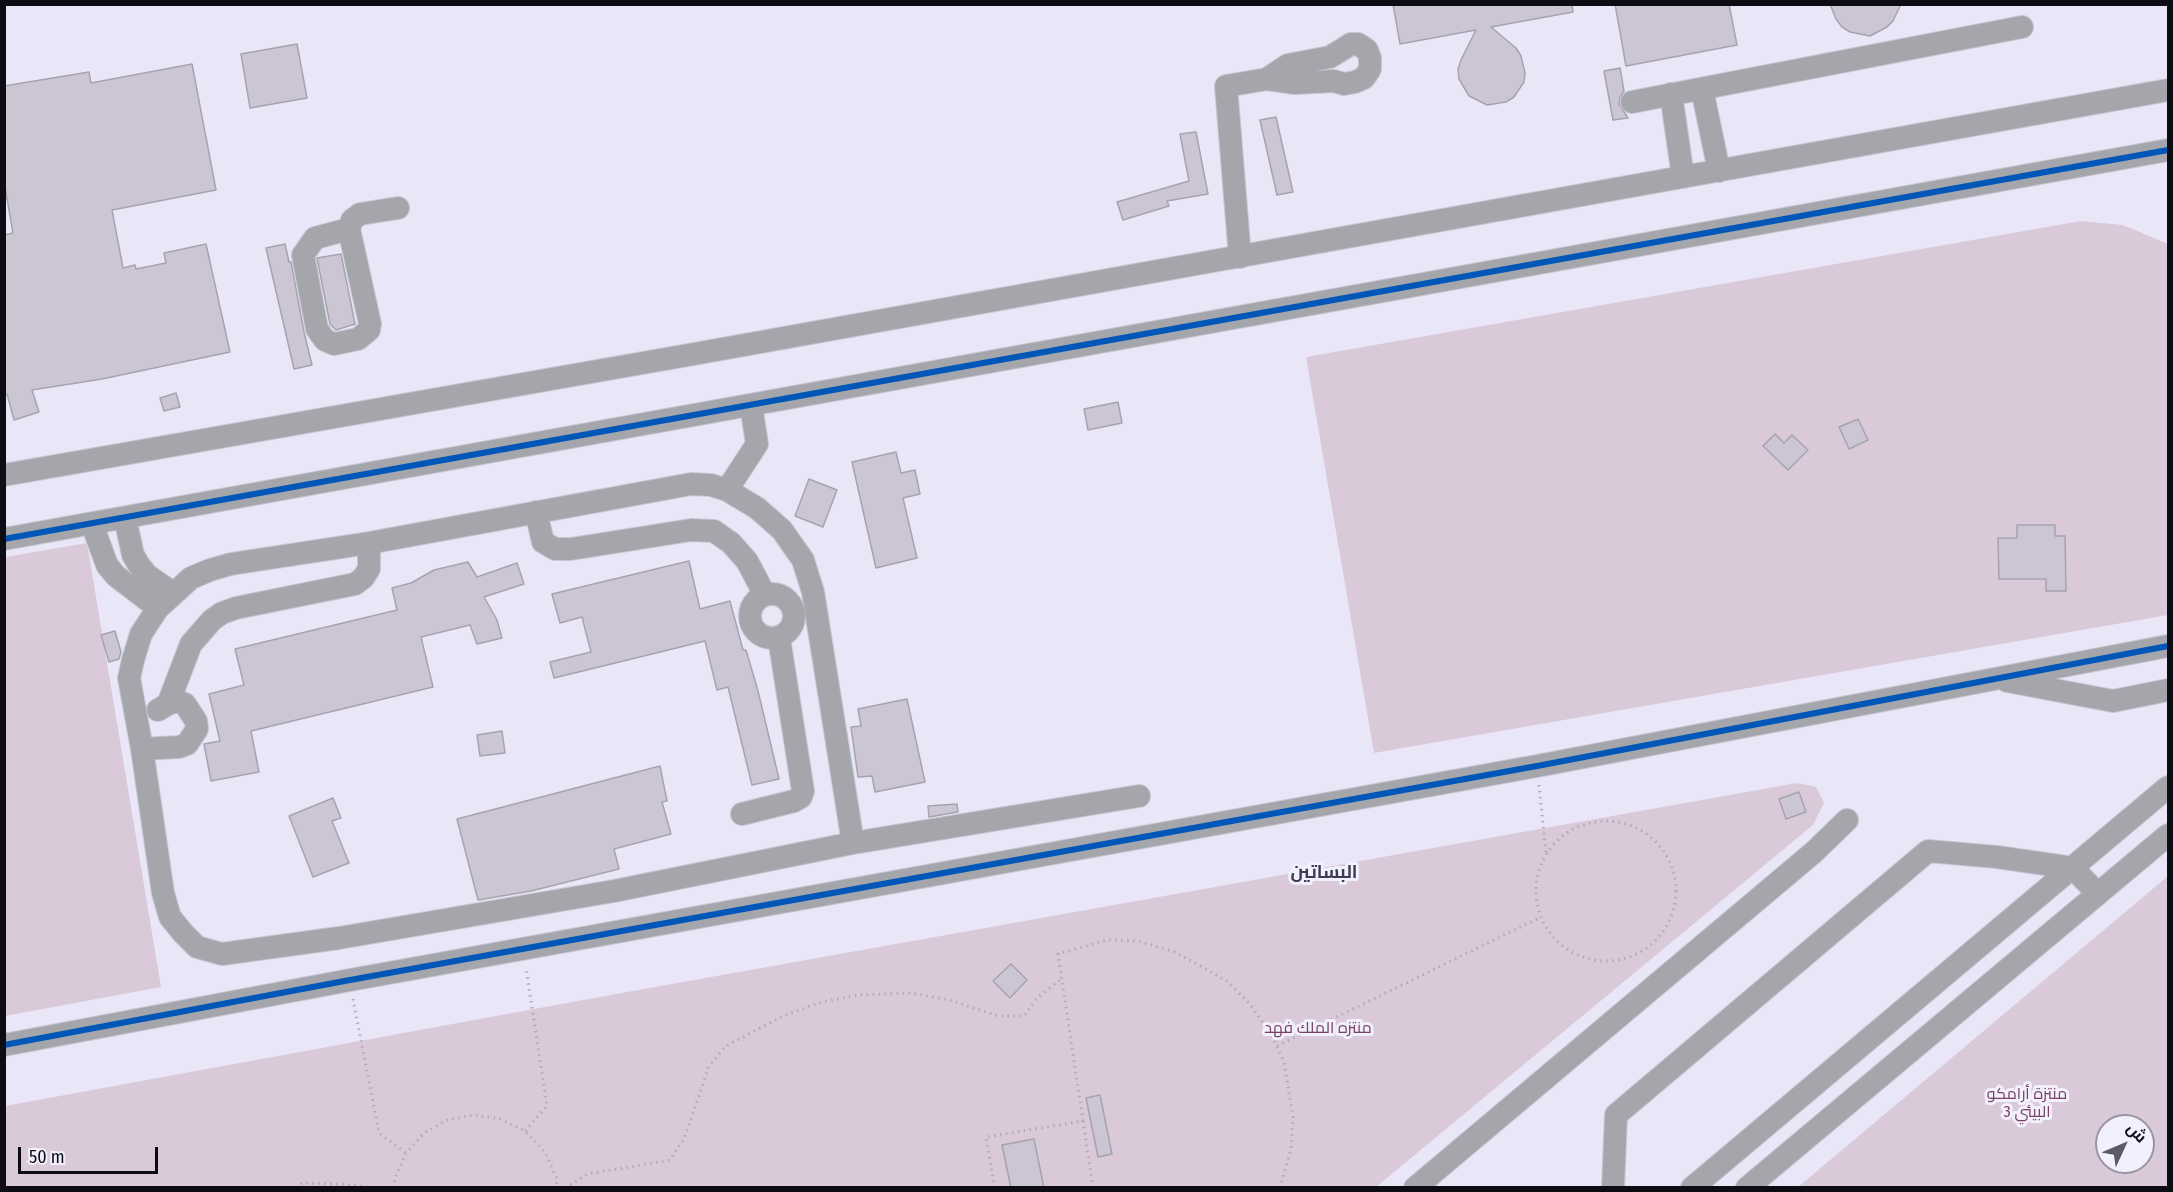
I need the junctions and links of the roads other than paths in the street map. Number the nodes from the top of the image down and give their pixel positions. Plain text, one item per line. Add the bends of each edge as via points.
1 (2022, 27) dead end
2 (1267, 79) dead end
3 (1701, 89) junction
4 (2169, 90) edge
5 (1671, 94) junction
6 (1632, 102) dead end
7 (2169, 150) edge
8 (2104, 162) junction
9 (2169, 163) edge
10 (1719, 171) junction
11 (1683, 177) junction
12 (398, 208) dead end
13 (350, 229) junction
14 (1240, 256) junction
15 (751, 405) junction
16 (4, 475) edge
17 (727, 490) junction
18 (536, 512) junction
19 (125, 518) junction
20 (92, 524) junction
21 (4, 539) edge
22 (369, 543) junction
23 (166, 600) junction
24 (2169, 646) edge
25 (1994, 678) junction
26 (2169, 690) edge
27 (168, 704) junction
28 (138, 726) junction
29 (142, 748) junction
30 (2169, 788) edge
31 (1139, 796) dead end
32 (741, 814) dead end
33 (1847, 820) dead end
34 (2169, 835) edge
35 (853, 843) junction
36 (2073, 868) junction
37 (2097, 893) junction
38 (4, 1046) edge
39 (1415, 1188) edge
40 (1613, 1188) edge
41 (1692, 1188) edge
42 (1747, 1188) edge

1 - 3 street
2 - 14 street via 1226,86
3 - 5 street
3 - 10 street
4 - 10 street
5 - 6 street
5 - 11 street
7 - 8 street
8 - 9 street
8 - 15 street
10 - 11 street
11 - 14 street
12 - 13 street via 360,214 352,220
13 - 13 street via 370,324 358,339 334,344 325,340 318,329 303,255 315,238
14 - 16 street
15 - 17 street via 757,444
15 - 19 street
17 - 18 street via 691,484
17 - 35 street via 757,508 782,530 803,560 813,592
18 - 22 street
18 - 32 street via 543,542 555,549 691,530 714,531 747,561 765,595 751,608 753,628 770,639 779,638 803,791 795,801
19 - 20 street
19 - 23 street via 133,555
20 - 21 street
20 - 23 street via 107,565 116,576
22 - 23 street via 231,564 191,578
22 - 27 street via 369,569 355,584 236,608 212,620 191,645
23 - 28 street via 141,634 129,678
24 - 25 street
25 - 26 street via 2113,700
25 - 38 street via 1537,766
27 - 28 street
27 - 29 street via 185,704 196,721 194,737 179,747
28 - 29 street
29 - 35 street via 170,917 197,947 222,954 614,891
30 - 36 street
31 - 35 street
33 - 39 street
34 - 37 street
36 - 37 street
36 - 40 street via 1928,851 1616,1115
36 - 41 street
37 - 42 street

